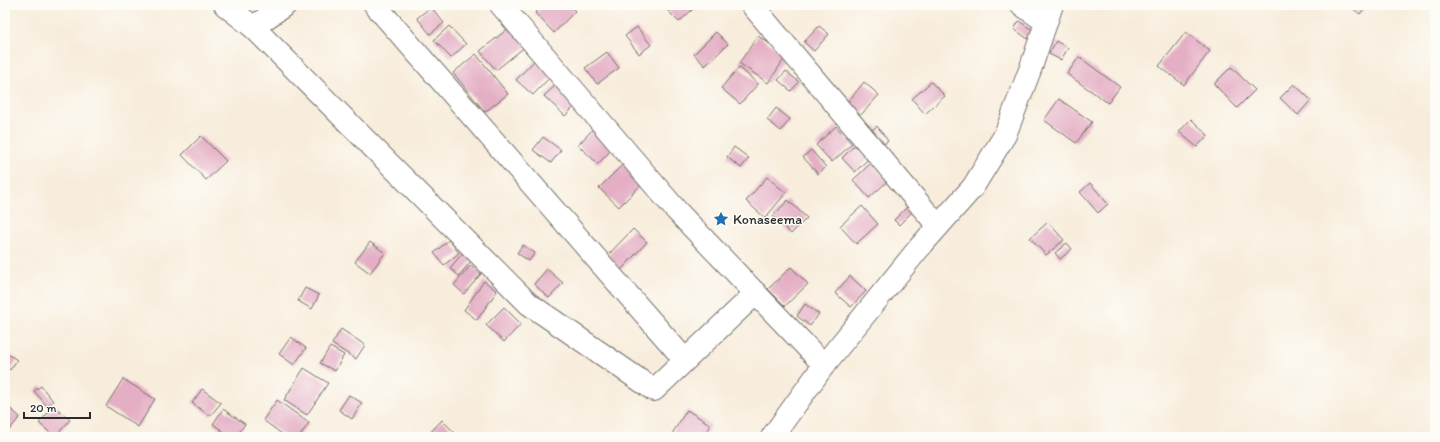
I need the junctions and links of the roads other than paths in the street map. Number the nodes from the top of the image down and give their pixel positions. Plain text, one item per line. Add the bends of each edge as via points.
1 (225, 5) edge
2 (285, 5) edge
3 (375, 5) edge
4 (501, 5) edge
5 (752, 5) edge
6 (1022, 5) edge
7 (1049, 14) edge
8 (253, 27) junction
9 (938, 226) junction
10 (756, 293) junction
11 (685, 360) junction
12 (824, 365) junction
13 (772, 437) edge

1 - 8 street
2 - 8 street
3 - 11 street
4 - 10 street via 676,210
5 - 9 street
6 - 7 street
7 - 9 street via 1005,135 973,187
8 - 11 street via 529,304 654,390
9 - 12 street
10 - 11 street
10 - 12 street
12 - 13 street

